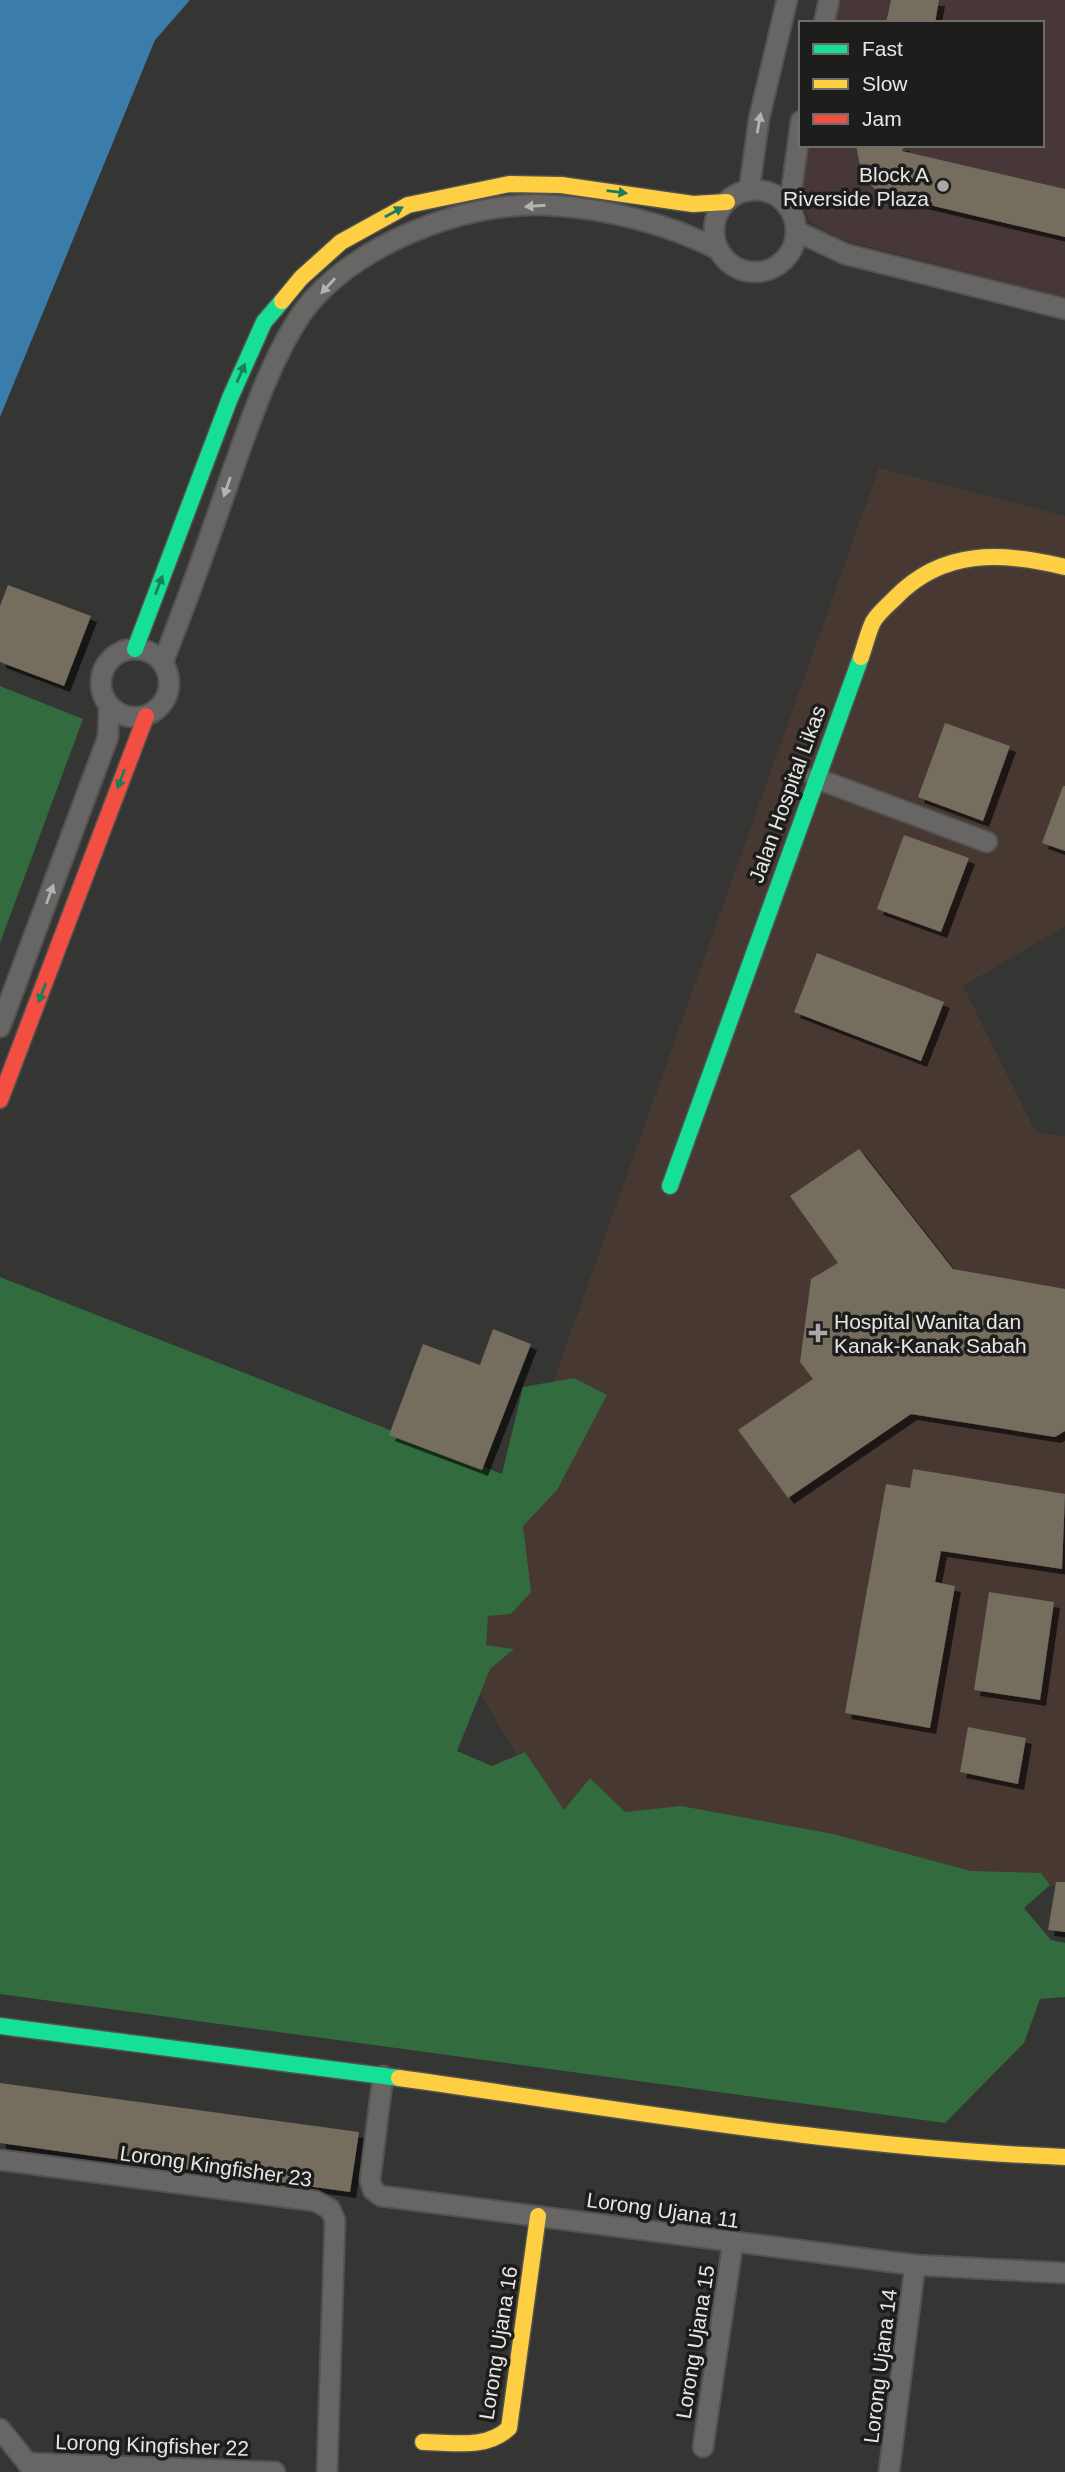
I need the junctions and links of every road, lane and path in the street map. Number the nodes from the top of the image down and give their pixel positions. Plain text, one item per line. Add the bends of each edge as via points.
1 (787, 0) edge
2 (829, 0) edge
3 (824, 21) edge
4 (799, 136) edge
5 (748, 191) junction
6 (727, 202) junction
7 (789, 208) junction
8 (796, 231) junction
9 (719, 250) junction
10 (845, 254) junction
11 (788, 255) junction
12 (1065, 309) edge
13 (1065, 567) edge
14 (135, 649) junction
15 (163, 662) junction
16 (109, 706) junction
17 (146, 716) junction
18 (815, 778) junction
19 (987, 842) dead end
20 (0, 1027) edge
21 (0, 1100) edge
22 (670, 1186) dead end
23 (0, 2026) edge
24 (383, 2076) junction
25 (1065, 2157) edge
26 (0, 2160) edge
27 (538, 2216) junction
28 (733, 2242) junction
29 (915, 2265) junction
30 (1065, 2273) edge
31 (0, 2429) edge
32 (423, 2442) dead end
33 (703, 2447) dead end
34 (31, 2467) edge
35 (275, 2472) edge
36 (327, 2472) edge
37 (889, 2472) edge

5 -> 1 street via 759,119
2 - 3 street
4 - 7 street
5 - 6 street
5 - 7 street via 771,193
6 - 9 street via 715,223
14 -> 6 street via 230,398 264,322 301,278 341,242 408,205 509,184 561,185 693,204
7 - 8 street
8 - 10 street
8 - 11 street
9 - 11 street via 738,268 752,272 766,271
9 -> 15 street via 691,235 628,218 545,204 468,212 399,238 343,270 303,313 258,399
10 - 11 street
10 - 12 street
13 - 18 street, Jalan Hospital Likas via 1027,558 971,554 917,579 874,620
14 - 15 street via 146,650
14 - 16 street via 106,664 100,686
15 - 17 street via 170,683 168,694
16 - 17 street via 126,716
20 -> 16 street via 108,737
17 -> 21 street
18 - 19 street
18 - 22 street, Jalan Hospital Likas
23 - 24 street
24 - 25 street via 805,2137 967,2154
24 - 27 street, Lorong Ujana 11 via 370,2180 373,2190 381,2196
26 - 36 street, Lorong Kingfisher 23 via 315,2201 330,2209 335,2220
27 - 28 street, Lorong Ujana 11
27 - 32 street, Lorong Ujana 16 via 509,2428 503,2437 491,2440
28 - 29 street, Lorong Ujana 11
28 - 33 street, Lorong Ujana 15
29 - 30 street, Lorong Ujana 11
29 - 37 street, Lorong Ujana 14
31 - 34 street
34 - 35 street, Lorong Kingfisher 22

